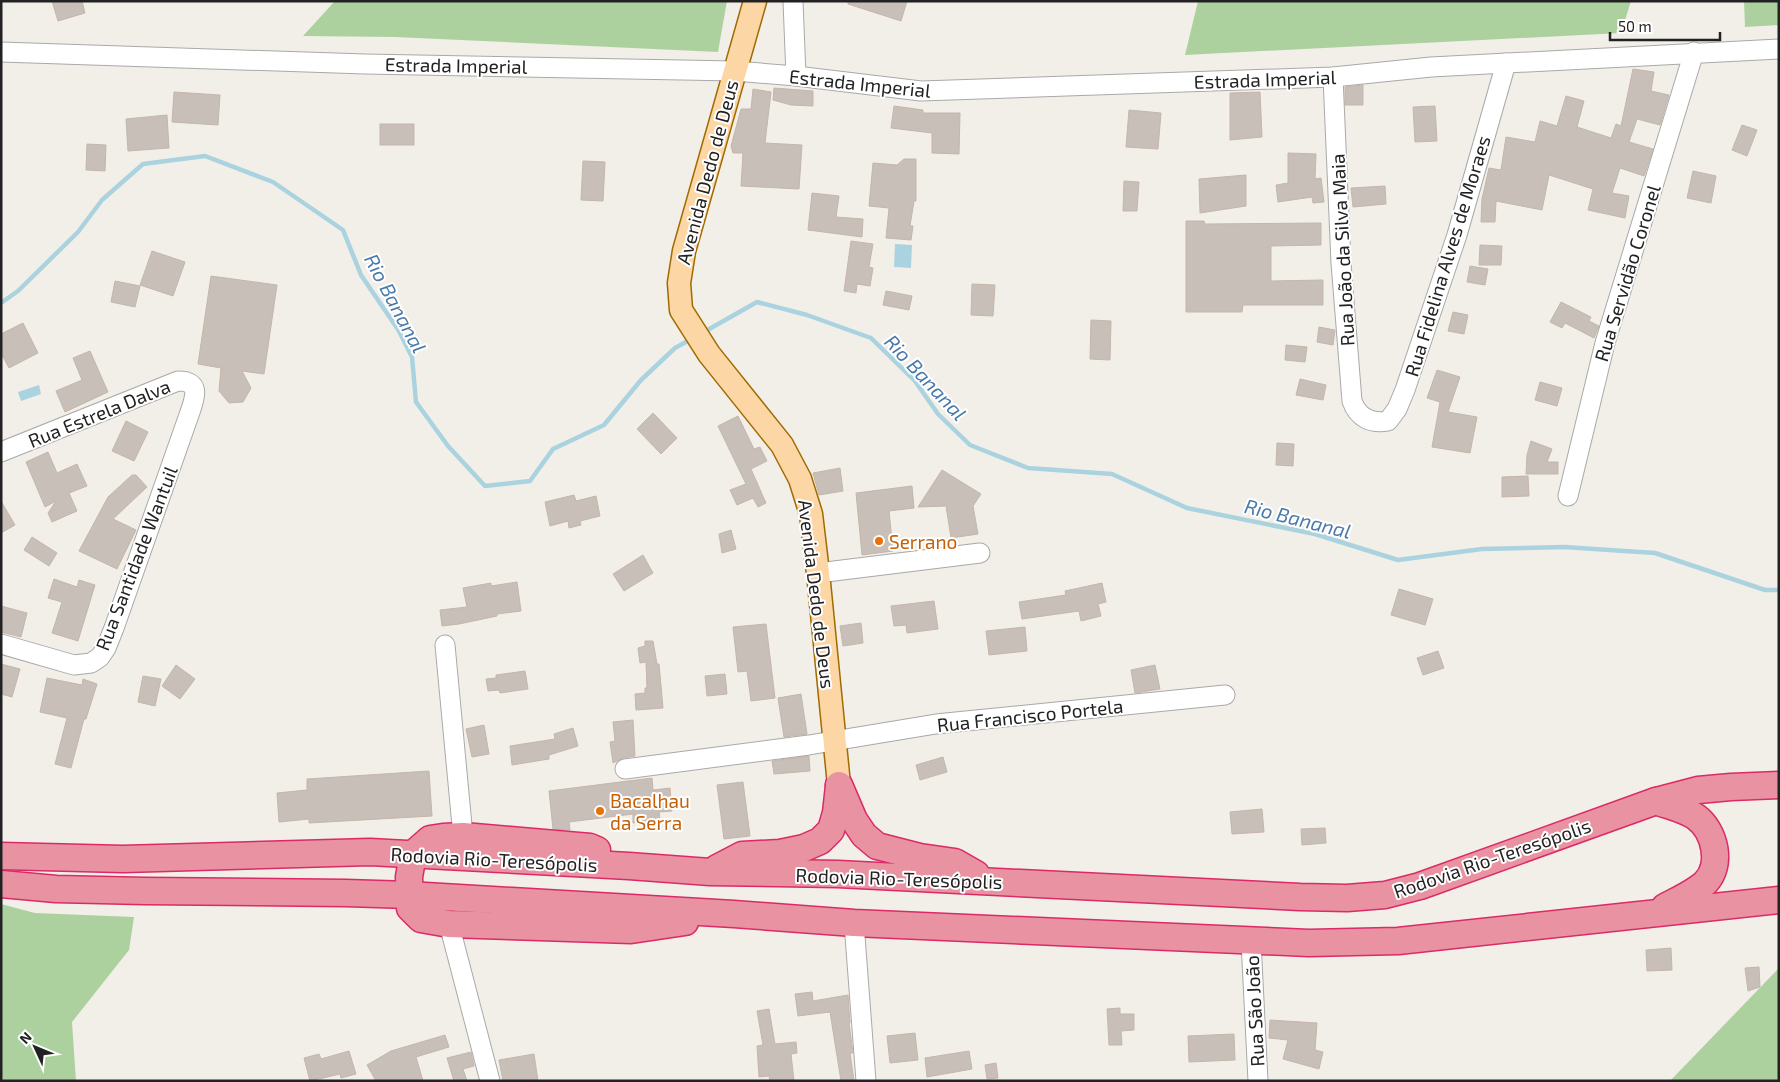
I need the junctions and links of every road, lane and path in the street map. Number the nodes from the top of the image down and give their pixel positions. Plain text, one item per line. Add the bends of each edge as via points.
1 (755, 1) edge
2 (793, 1) edge
3 (1779, 49) edge
4 (1, 52) edge
5 (1694, 52) junction
6 (1506, 64) junction
7 (734, 71) junction
8 (796, 76) junction
9 (1333, 77) junction
10 (195, 390) joint
11 (1364, 418) joint
12 (1, 452) edge
13 (1568, 496) dead end
14 (980, 553) dead end
15 (818, 573) junction
16 (1, 644) edge
17 (445, 645) dead end
18 (1225, 695) dead end
19 (835, 739) junction
20 (625, 769) dead end
21 (839, 785) junction
22 (1779, 786) edge
23 (1656, 801) junction
24 (463, 836) junction
25 (413, 854) junction
26 (1, 856) edge
27 (629, 866) junction
28 (710, 872) junction
29 (987, 881) junction
30 (1, 884) edge
31 (409, 895) junction
32 (1779, 900) edge
33 (1655, 912) junction
34 (734, 914) junction
35 (854, 922) junction
36 (449, 924) junction
37 (1251, 940) junction
38 (490, 1081) edge
39 (866, 1081) edge
40 (1258, 1081) edge

1 - 7 main road, Avenida Dedo de Deus
2 - 8 street
3 - 5 street, Estrada Imperial
4 - 7 street, Estrada Imperial
5 - 6 street, Estrada Imperial
5 - 13 street, Rua Servidão Coronel via 1605,344
6 - 9 street, Estrada Imperial
6 - 11 street, Rua Fidelina Alves de Moraes via 1457,235 1405,390 1388,421 1378,423
7 - 8 street, Estrada Imperial
7 - 15 main road, Avenida Dedo de Deus via 684,251 679,283 682,310 709,354 782,445 800,479 811,514
8 - 9 street, Estrada Imperial via 920,91
9 - 11 street, Rua João da Silva Maia via 1341,263 1352,401
10 - 12 street, Rua Estrela Dalva via 186,381 178,381
10 - 16 street, Rua Santidade Wantuil via 189,416 106,648 100,657 91,663 74,665
14 - 15 street
15 - 19 main road, Avenida Dedo de Deus
17 - 24 street
18 - 19 street, Rua Francisco Portela via 936,724
19 - 20 street, Rua Francisco Portela
19 - 21 main road, Avenida Dedo de Deus
21 - 28 highway via 831,830 820,841 804,848 742,855
21 - 29 highway via 854,820 877,846 955,862
22 - 23 highway, Rodovia Rio-Teresópolis via 1698,790
23 - 29 highway, Rodovia Rio-Teresópolis via 1420,886 1385,894 1346,898 1300,897
23 - 33 highway via 1682,810 1703,823 1716,856 1714,871 1706,882
24 - 25 highway via 430,839
24 - 27 highway via 590,847
25 - 26 highway, Rodovia Rio-Teresópolis via 370,852 123,859
25 - 27 highway, Rodovia Rio-Teresópolis
25 - 31 highway
27 - 28 highway, Rodovia Rio-Teresópolis
28 - 29 highway, Rodovia Rio-Teresópolis
30 - 31 highway via 56,889
31 - 34 highway
31 - 36 highway via 410,908 422,919
32 - 33 highway
33 - 37 highway via 1398,941
34 - 35 highway
34 - 36 highway via 631,930
35 - 37 highway
35 - 39 street
36 - 38 street
37 - 40 street, Rua São João

